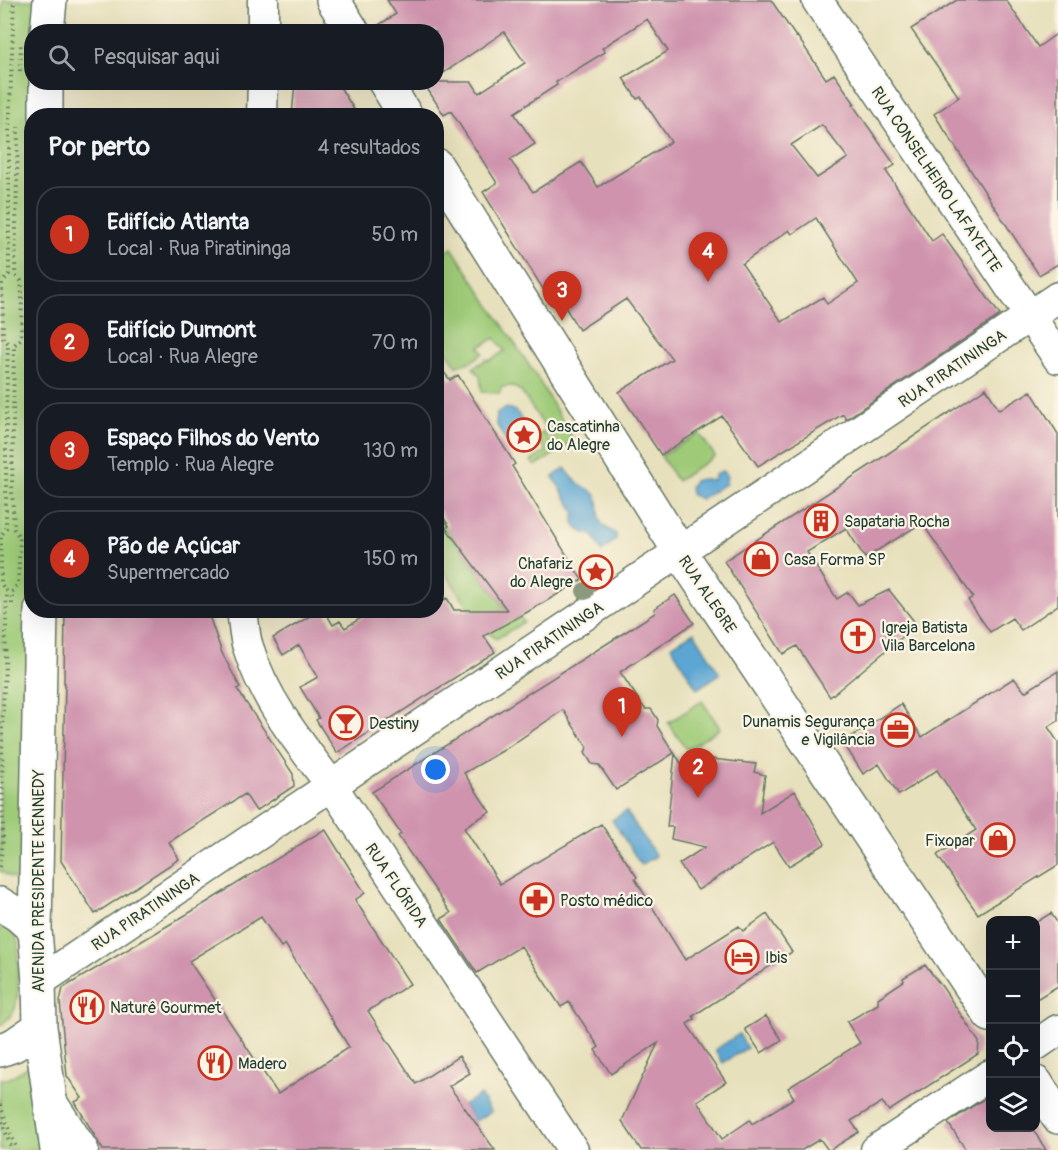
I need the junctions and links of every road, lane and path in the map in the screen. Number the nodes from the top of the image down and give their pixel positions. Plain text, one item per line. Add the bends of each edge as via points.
1 (14, 0) edge
2 (50, 0) edge
3 (263, 0) edge
4 (333, 0) edge
5 (817, 0) edge
6 (39, 24) edge
7 (263, 24) edge
8 (348, 24) edge
9 (33, 90) edge
10 (262, 90) edge
11 (390, 90) edge
12 (32, 108) edge
13 (262, 108) edge
14 (401, 108) edge
15 (444, 178) edge
16 (24, 192) edge
17 (1058, 297) edge
18 (1029, 316) junction
19 (1058, 358) edge
20 (680, 552) junction
21 (18, 584) dead end
22 (40, 618) edge
23 (243, 618) edge
24 (332, 786) junction
25 (0, 867) edge
26 (0, 904) edge
27 (35, 930) junction
28 (39, 982) junction
29 (986, 1009) edge
30 (40, 1028) junction
31 (1058, 1030) edge
32 (1040, 1042) edge
33 (0, 1050) edge
34 (986, 1078) edge
35 (1040, 1090) edge
36 (51, 1101) junction
37 (0, 1105) edge
38 (0, 1116) edge
39 (1058, 1117) edge
40 (12, 1150) edge
41 (17, 1150) edge
42 (57, 1150) edge
43 (83, 1150) edge
44 (573, 1150) edge
45 (876, 1150) edge

1 - 25 path via 9,274 2,283 3,338 8,343 6,528 1,537 1,584 7,592
2 - 6 main road
3 - 7 street
4 - 8 main road
5 - 18 street, RUA CONSELHEIRO LAFAYETTE
9 - 12 main road
10 - 13 street
11 - 14 main road
15 - 20 main road, RUA ALEGRE
16 - 21 path via 15,275 21,281 22,329 21,339 14,345 12,491 14,529 20,538
17 - 18 street, RUA PIRATININGA
18 - 19 street, RUA CONSELHEIRO LAFAYETTE
18 - 20 street, RUA PIRATININGA
20 - 24 street, RUA PIRATININGA
20 - 29 main road, RUA ALEGRE
22 - 27 main road, AVENIDA PRESIDENTE KENNEDY
23 - 24 street, RUA FLÓRIDA via 247,645 262,685
24 - 28 street, RUA PIRATININGA
24 - 44 street, RUA FLÓRIDA
26 - 27 main road
27 - 28 main road, AVENIDA PRESIDENTE KENNEDY
28 - 30 main road, AVENIDA PRESIDENTE KENNEDY
30 - 33 main road
30 - 36 main road, AVENIDA PRESIDENTE KENNEDY
31 - 32 street
34 - 45 street
35 - 39 main road
36 - 42 main road, AVENIDA PRESIDENTE KENNEDY
36 - 43 street
37 - 41 path
38 - 40 path

